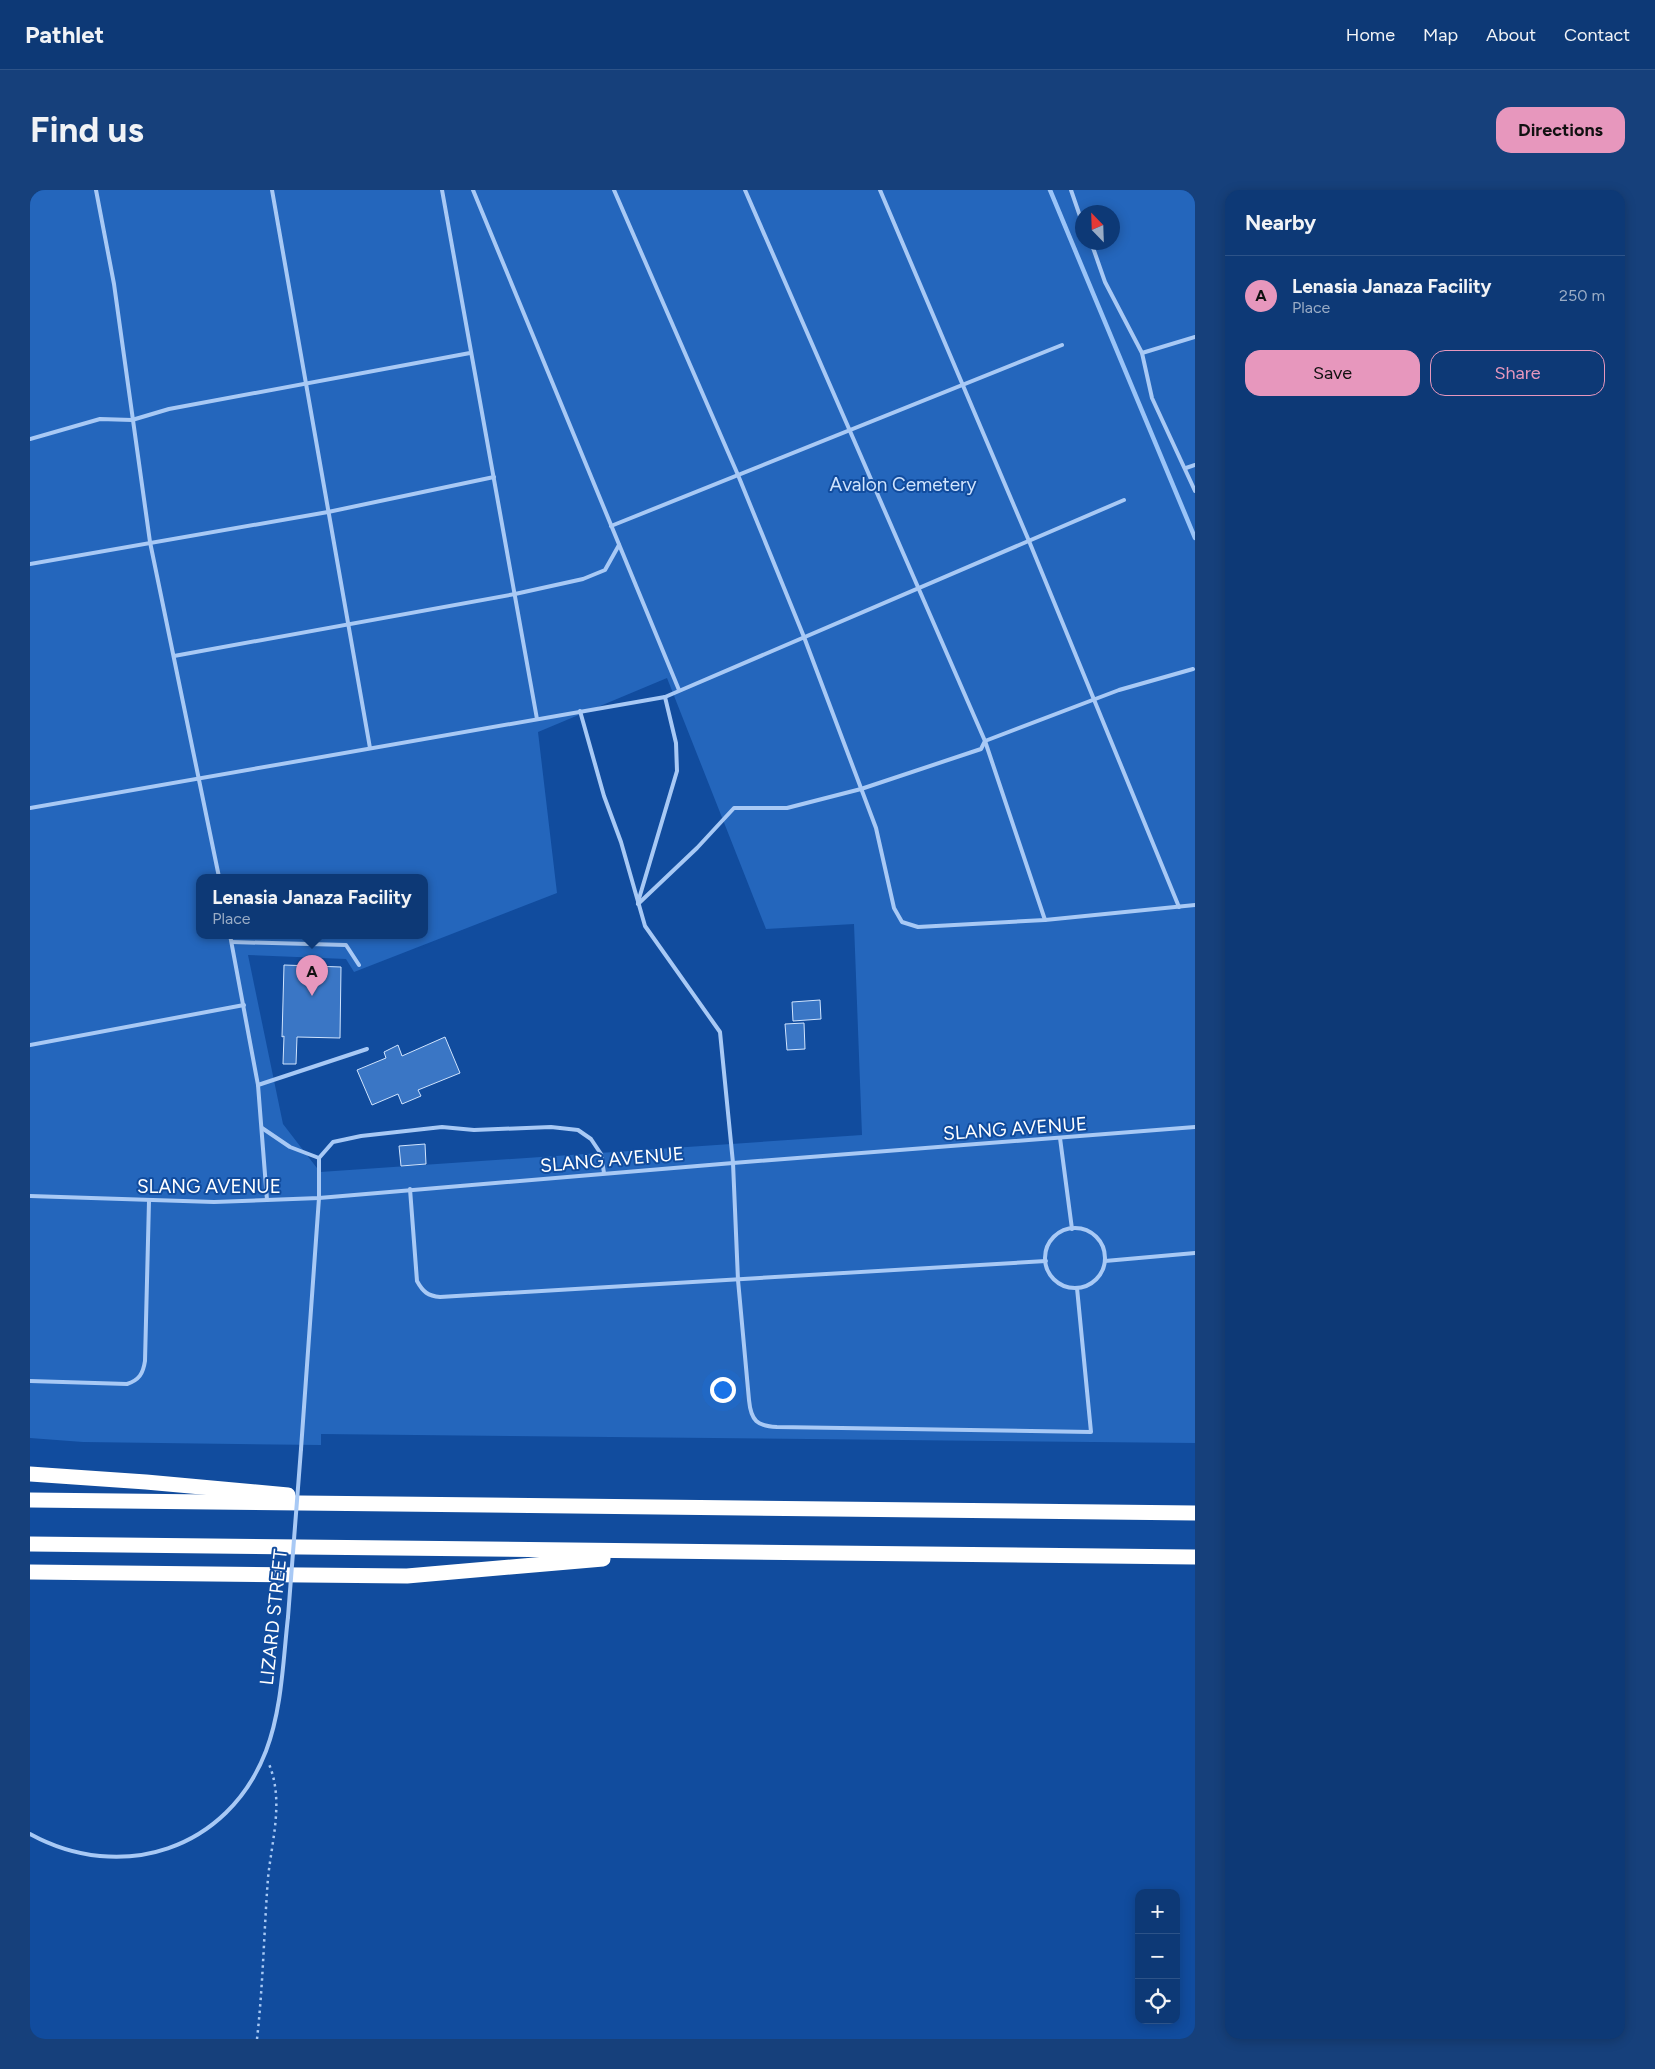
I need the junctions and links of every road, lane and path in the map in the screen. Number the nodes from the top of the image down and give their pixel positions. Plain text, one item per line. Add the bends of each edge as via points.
1 (96, 190) edge
2 (272, 190) edge
3 (442, 190) edge
4 (473, 190) edge
5 (614, 190) edge
6 (746, 190) edge
7 (880, 190) edge
8 (1071, 190) edge
9 (1076, 205) edge
10 (1094, 250) edge
11 (1195, 337) edge
12 (1062, 345) dead end
13 (470, 353) junction
14 (1142, 353) junction
15 (306, 384) junction
16 (962, 385) junction
17 (132, 420) junction
18 (849, 431) junction
19 (30, 439) edge
20 (1195, 466) edge
21 (1186, 468) junction
22 (738, 475) junction
23 (494, 477) junction
24 (1195, 492) edge
25 (1124, 500) dead end
26 (328, 512) junction
27 (611, 526) junction
28 (1029, 541) junction
29 (150, 542) junction
30 (619, 544) junction
31 (30, 564) edge
32 (920, 588) junction
33 (515, 594) junction
34 (348, 623) junction
35 (804, 637) junction
36 (174, 656) junction
37 (1193, 669) dead end
38 (679, 690) junction
39 (664, 697) junction
40 (1094, 700) junction
41 (580, 711) junction
42 (538, 719) junction
43 (985, 741) junction
44 (370, 748) junction
45 (199, 778) junction
46 (861, 789) junction
47 (30, 808) edge
48 (218, 874) edge
49 (638, 904) junction
50 (1195, 905) edge
51 (1179, 907) junction
52 (1046, 920) junction
53 (231, 939) edge
54 (232, 942) junction
55 (360, 965) dead end
56 (244, 1005) junction
57 (30, 1045) edge
58 (367, 1049) dead end
59 (258, 1084) junction
60 (1195, 1127) edge
61 (262, 1128) junction
62 (1060, 1138) junction
63 (319, 1158) junction
64 (733, 1163) junction
65 (604, 1173) junction
66 (410, 1190) junction
67 (30, 1196) edge
68 (319, 1198) junction
69 (268, 1200) junction
70 (150, 1201) junction
71 (1072, 1229) junction
72 (1195, 1253) edge
73 (1046, 1261) junction
74 (1105, 1261) junction
75 (738, 1280) junction
76 (1077, 1288) junction
77 (30, 1381) edge
78 (30, 1474) edge
79 (30, 1500) edge
80 (399, 1505) junction
81 (1195, 1513) edge
82 (30, 1544) edge
83 (691, 1551) junction
84 (1195, 1557) edge
85 (30, 1572) edge
86 (265, 1753) junction
87 (30, 1834) edge
88 (257, 2039) edge

1 - 17 lane via 114,284
2 - 15 lane
3 - 13 lane
4 - 27 lane
5 - 22 lane
6 - 18 lane
7 - 16 lane
8 - 9 lane
10 - 14 lane via 1105,282
11 - 14 lane
12 - 16 lane
13 - 15 lane
13 - 23 lane
14 - 21 lane via 1152,398
15 - 17 lane via 169,409
15 - 26 lane
16 - 18 lane
16 - 28 lane
17 - 19 lane via 100,420
17 - 29 lane
18 - 22 lane
18 - 32 lane
20 - 21 lane
21 - 24 lane
22 - 27 lane
22 - 35 lane
23 - 26 lane
23 - 33 lane
25 - 28 lane
26 - 29 lane
26 - 34 lane
27 - 30 lane
28 - 32 lane
28 - 40 lane
29 - 31 lane
29 - 36 lane
30 - 33 lane via 605,570 583,579
30 - 38 lane
32 - 35 lane
32 - 43 lane
33 - 34 lane
33 - 42 lane
34 - 36 lane
34 - 44 lane
35 - 38 lane
35 - 46 lane
36 - 45 lane
37 - 40 lane
38 - 39 lane
39 - 41 lane
39 - 49 lane via 676,743 677,771
40 - 43 lane
40 - 51 lane
41 - 42 lane
41 - 49 lane
42 - 44 lane
43 - 46 lane via 981,749
43 - 52 lane
44 - 45 lane
45 - 47 lane
45 - 48 lane
46 - 49 lane via 787,808 734,808
46 - 52 lane via 876,828 894,908 902,922 918,927
49 - 64 lane via 646,926 720,1032
50 - 51 lane
51 - 52 lane
53 - 54 lane
54 - 55 lane via 346,945
54 - 56 lane
56 - 57 lane
56 - 59 lane
58 - 59 lane
59 - 61 lane
60 - 62 lane, SLANG AVENUE
61 - 63 lane via 290,1147
61 - 69 lane
62 - 64 lane, SLANG AVENUE
62 - 71 lane
63 - 65 lane via 333,1142 361,1136 442,1127 474,1130 551,1127 578,1130 591,1139 601,1154
63 - 68 lane, LIZARD STREET
64 - 65 lane, SLANG AVENUE
64 - 75 lane
65 - 66 lane, SLANG AVENUE
66 - 68 lane, SLANG AVENUE
66 - 75 lane via 417,1281 423,1292 430,1296
67 - 70 lane, SLANG AVENUE
68 - 69 lane, SLANG AVENUE
68 - 86 lane, LIZARD STREET, bridge via 288,1617 278,1702
69 - 70 lane, SLANG AVENUE
70 - 77 lane via 142,1375 126,1384
71 - 73 lane via 1050,1242
71 - 74 lane via 1094,1235 1104,1251
72 - 74 lane
73 - 75 lane
73 - 76 lane via 1053,1278 1061,1285
74 - 76 lane via 1097,1278
75 - 76 lane via 750,1413 756,1422 777,1427 1091,1432
78 - 80 highway
79 - 80 highway
80 - 81 highway
82 - 83 highway
83 - 84 highway
83 - 85 highway via 407,1576
86 - 87 lane, LIZARD STREET via 253,1776 228,1809 207,1828 169,1849 133,1857 98,1856 68,1849
86 - 88 path via 276,1789 276,1816 268,1876

